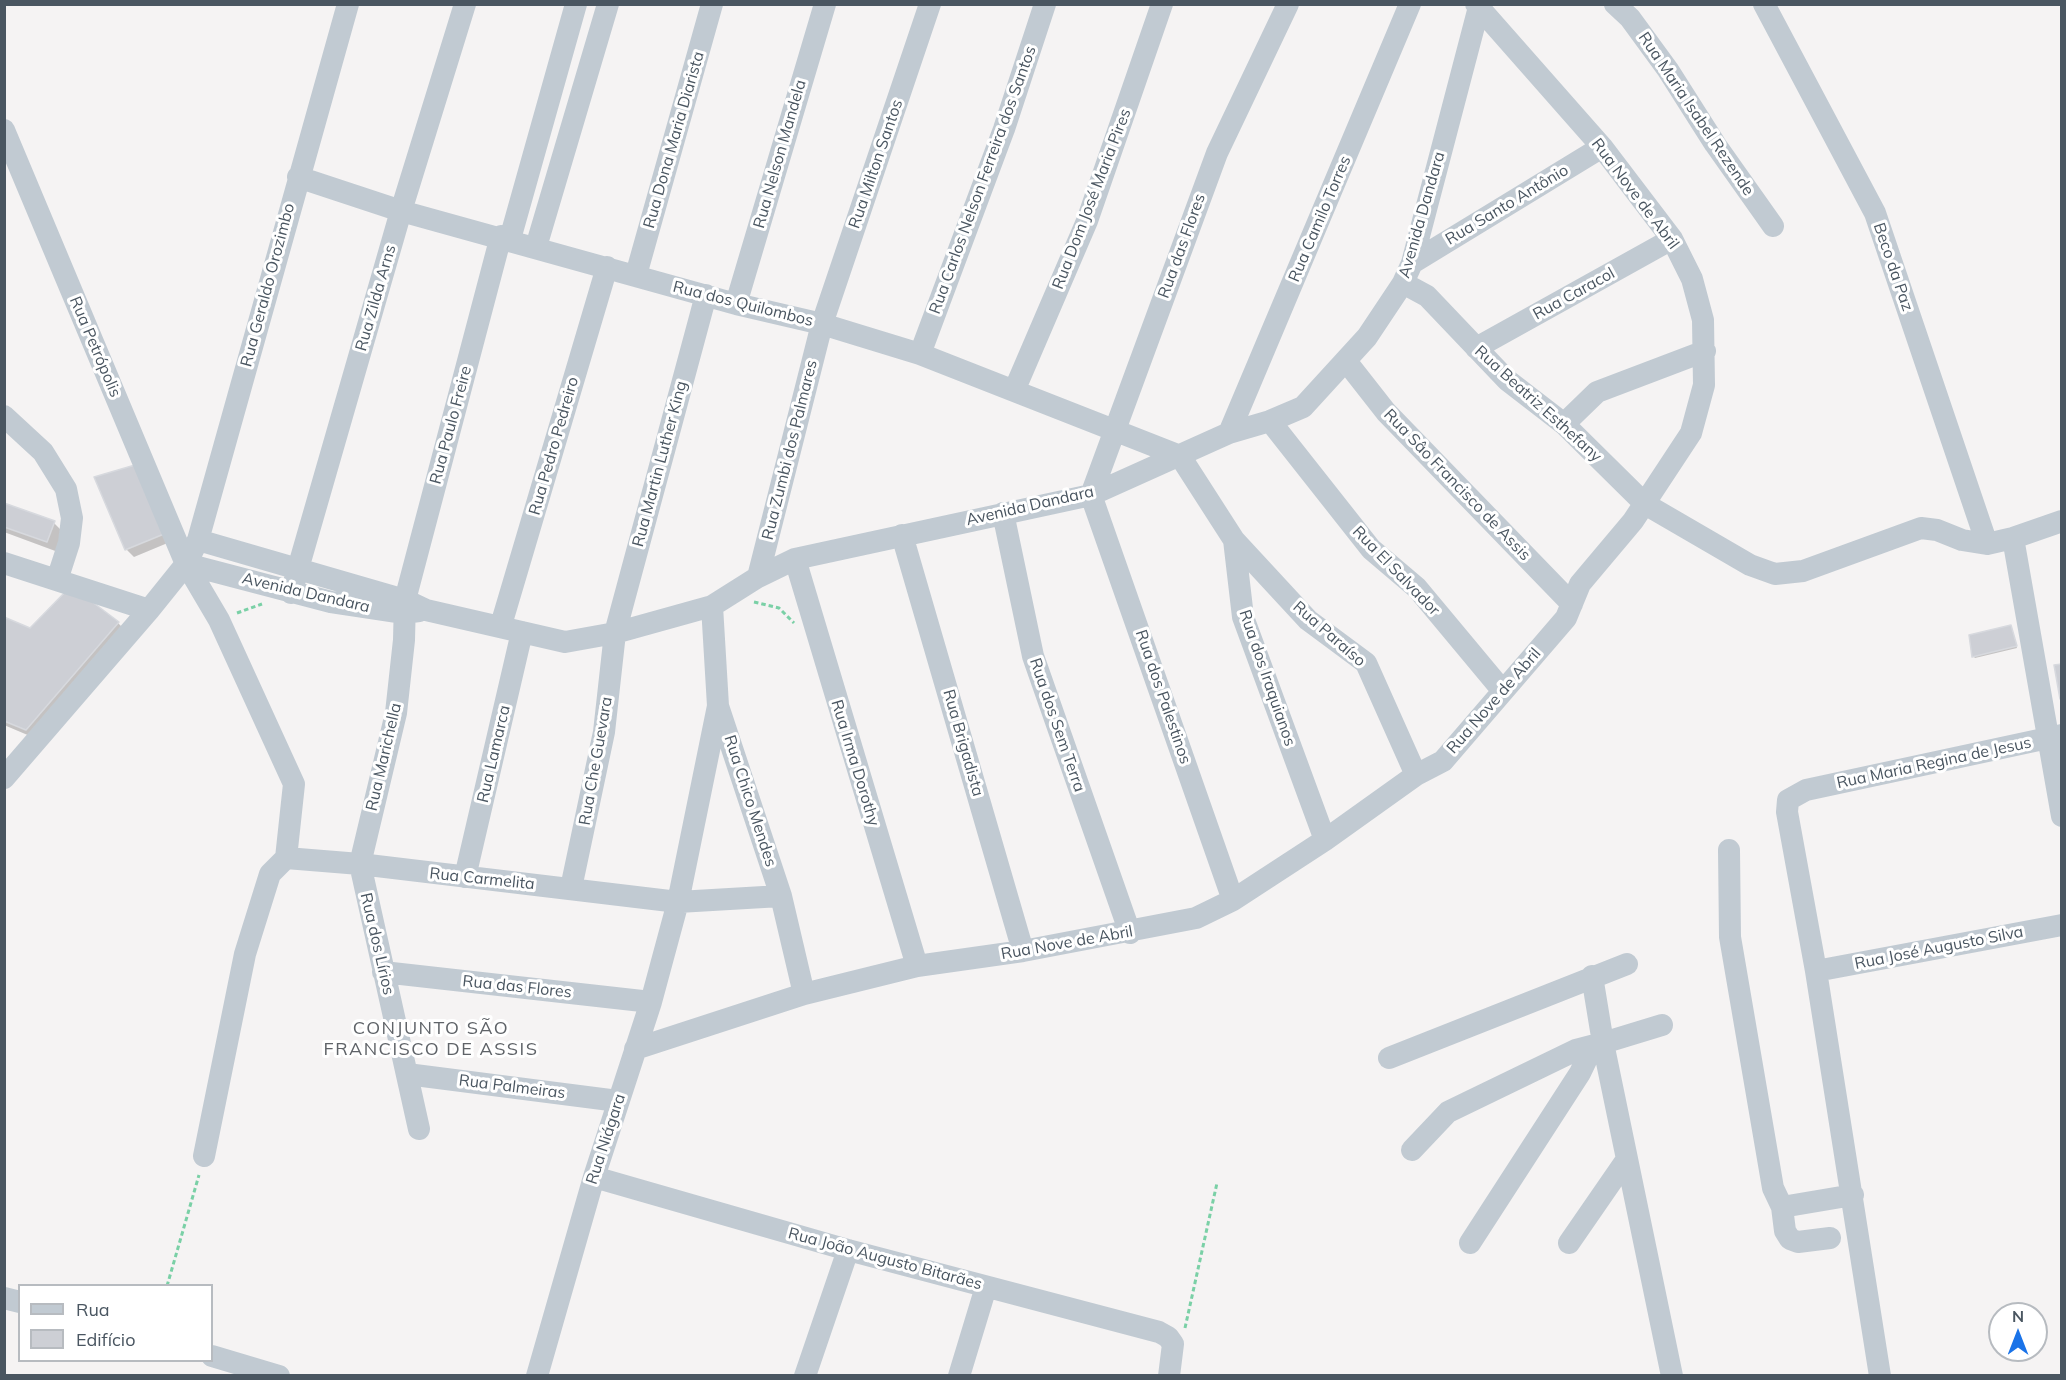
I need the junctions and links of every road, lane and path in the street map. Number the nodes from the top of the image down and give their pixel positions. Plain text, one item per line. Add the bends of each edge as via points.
1 (348, 4) edge
2 (465, 4) edge
3 (576, 4) edge
4 (608, 4) edge
5 (712, 4) edge
6 (825, 4) edge
7 (930, 4) edge
8 (1045, 4) edge
9 (1162, 4) edge
10 (1288, 4) edge
11 (1410, 4) edge
12 (1615, 4) edge
13 (1764, 4) edge
14 (1477, 6) edge
15 (557, 69) junction
16 (586, 78) junction
17 (4, 130) edge
18 (1602, 147) junction
19 (298, 177) junction
20 (401, 211) junction
21 (1773, 226) dead end
22 (505, 238) junction
23 (1671, 239) junction
24 (536, 247) junction
25 (606, 267) junction
26 (1407, 273) junction
27 (636, 275) junction
28 (706, 295) junction
29 (736, 304) junction
30 (822, 324) junction
31 (1476, 348) junction
32 (1705, 351) junction
33 (920, 354) junction
34 (1346, 361) junction
35 (1014, 391) junction
36 (4, 416) edge
37 (1270, 421) junction
38 (1564, 424) junction
39 (1115, 429) junction
40 (1229, 433) junction
41 (1180, 456) junction
42 (1091, 495) junction
43 (1645, 504) junction
44 (1003, 513) junction
45 (2061, 521) edge
46 (902, 535) junction
47 (2013, 538) junction
48 (198, 540) junction
49 (1234, 540) junction
50 (1987, 544) junction
51 (795, 559) junction
52 (4, 563) edge
53 (186, 564) junction
54 (298, 569) junction
55 (758, 577) junction
56 (57, 580) junction
57 (291, 593) junction
58 (720, 602) junction
59 (1572, 604) junction
60 (404, 606) junction
61 (149, 610) junction
62 (219, 620) junction
63 (512, 628) junction
64 (801, 630) dead end
65 (615, 633) junction
66 (1502, 690) junction
67 (718, 706) junction
68 (2054, 737) edge
69 (1416, 775) junction
70 (4, 778) edge
71 (2061, 816) edge
72 (1325, 840) junction
73 (1729, 850) dead end
74 (286, 858) junction
75 (360, 864) junction
76 (465, 877) junction
77 (571, 888) junction
78 (781, 896) junction
79 (1233, 900) junction
80 (678, 902) junction
81 (2061, 925) edge
82 (1130, 933) junction
83 (1023, 951) junction
84 (1627, 964) dead end
85 (917, 966) junction
86 (1816, 971) junction
87 (383, 972) junction
88 (1592, 976) junction
89 (804, 994) junction
90 (651, 1002) junction
91 (1662, 1025) dead end
92 (1598, 1044) junction
93 (635, 1049) junction
94 (1389, 1058) dead end
95 (406, 1074) junction
96 (618, 1101) junction
97 (419, 1129) dead end
98 (1412, 1150) dead end
99 (204, 1156) joint
100 (1627, 1160) junction
101 (594, 1177) junction
102 (1217, 1183) dead end
103 (1853, 1195) junction
104 (1782, 1207) junction
105 (1830, 1238) dead end
106 (1470, 1243) dead end
107 (1569, 1243) dead end
108 (848, 1250) junction
109 (168, 1284) edge
110 (986, 1287) junction
111 (1173, 1344) junction
112 (213, 1356) edge
113 (279, 1376) edge
114 (537, 1376) edge
115 (805, 1376) edge
116 (960, 1376) edge
117 (1169, 1376) edge
118 (1672, 1376) edge
119 (1880, 1376) edge

1 - 19 street, Rua Geraldo Orozimbo
2 - 20 street, Rua Zilda Arns
3 - 15 street, Rua Paulo Freire
4 - 16 street
5 - 27 street, Rua Dona Maria Diarista
6 - 29 street, Rua Nelson Mandela
7 - 30 street, Rua Milton Santos
8 - 33 street, Rua Carlos Nelson Ferreira dos Santos via 1004,129
9 - 35 street, Rua Dom José Maria Pires via 1087,221
10 - 39 street, Rua das Flores via 1216,153
11 - 40 street, Rua Camilo Torres
12 - 21 street, Rua Maria Isabel Rezende via 1668,70 1714,144
13 - 50 street, Beco da Paz via 1875,213
14 - 18 street, Rua Nove de Abril
14 - 26 street, Avenida Dandara
15 - 16 street
15 - 22 street, Rua Paulo Freire
16 - 24 street
17 - 53 street, Rua Petrópolis
18 - 23 street, Rua Nove de Abril
18 - 26 street, Rua Santo Antônio
19 - 20 street, Rua dos Quilombos
19 - 48 street, Rua Geraldo Orozimbo
20 - 22 street, Rua dos Quilombos
20 - 54 street, Rua Zilda Arns
22 - 24 street, Rua dos Quilombos
22 - 60 street, Rua Paulo Freire
23 - 31 street, Rua Caracol
23 - 32 street, Rua Nove de Abril via 1692,279 1703,320
24 - 25 street, Rua dos Quilombos
25 - 27 street, Rua dos Quilombos
25 - 63 street, Rua Pedro Pedreiro
26 - 31 street, Rua Beatriz Esthefany
26 - 34 street, Avenida Dandara via 1367,337
27 - 28 street, Rua dos Quilombos
28 - 29 street, Rua dos Quilombos
28 - 65 street, Rua Martin Luther King
29 - 30 street, Rua dos Quilombos
30 - 33 street, Rua dos Quilombos
30 - 55 street, Rua Zumbi dos Palmares
31 - 38 street, Rua Beatriz Esthefany via 1507,380
32 - 38 street via 1597,392
32 - 43 street, Rua Nove de Abril via 1704,385 1691,433
33 - 35 street, Rua dos Quilombos
34 - 37 street, Avenida Dandara via 1303,407
34 - 59 street, Rua Sâo Francisco de Assis via 1386,412
35 - 39 street, Rua dos Quilombos
36 - 56 street via 43,452 66,489 72,518
37 - 40 street, Avenida Dandara
37 - 66 street, Rua El Salvador via 1371,549 1417,588
38 - 43 street, Rua Beatriz Esthefany
39 - 41 street, Rua dos Quilombos
39 - 42 street, Rua das Flores
40 - 41 street, Avenida Dandara
41 - 42 street, Avenida Dandara
41 - 49 street, Rua dos Iraquianos
42 - 44 street, Avenida Dandara
42 - 79 street, Rua dos Palestinos
43 - 50 street, Rua Beatriz Esthefany via 1750,565 1775,574 1803,571 1921,528
43 - 59 street, Rua Nove de Abril via 1580,584
44 - 46 street, Avenida Dandara
44 - 82 street, Rua dos Sem Terra via 1033,656
45 - 47 street
46 - 51 street, Avenida Dandara
46 - 83 street, Rua Brigadista
47 - 50 street
47 - 68 street
48 - 53 street, Rua Geraldo Orozimbo
48 - 54 street, Avenida Dandara
49 - 69 street, Rua Paraíso via 1308,620 1366,663
49 - 72 street, Rua dos Iraquianos via 1243,617
51 - 55 street, Avenida Dandara
51 - 85 street, Rua Irma Dorothy
52 - 56 street
53 - 57 street, Avenida Dandara
53 - 61 street, Rua Geraldo Orozimbo
53 - 62 street, Rua Petrópolis
54 - 57 street, Rua Zilda Arns
54 - 60 street, Avenida Dandara
55 - 58 street, Avenida Dandara
56 - 61 street
57 - 60 street, Avenida Dandara
57 - 62 path
58 - 64 path via 779,608
58 - 65 street, Avenida Dandara
58 - 67 street, Rua Chico Mendes
59 - 66 street, Rua Nove de Abril via 1566,618
60 - 63 street, Avenida Dandara
60 - 75 street, Rua Marichella via 396,713
61 - 70 street, Rua Geraldo Orozimbo
62 - 74 street, Rua Petrópolis via 294,784
63 - 65 street, Avenida Dandara via 565,642
63 - 76 street, Rua Lamarca
65 - 77 street, Rua Che Guevara via 604,732
66 - 69 street, Rua Nove de Abril via 1443,761
67 - 78 street, Rua Chico Mendes
67 - 80 street
68 - 71 street
68 - 86 street, Rua Maria Regina de Jesus via 1806,790 1788,800
69 - 72 street, Rua Nove de Abril
72 - 79 street, Rua Nove de Abril
73 - 104 street via 1730,937 1773,1188
74 - 75 street, Rua Carmelita
74 - 99 street via 270,874 245,954
75 - 76 street, Rua Carmelita
75 - 87 street, Rua dos Lírios
76 - 77 street, Rua Carmelita
77 - 80 street, Rua Carmelita
78 - 80 street, Rua Carmelita
78 - 89 street, Rua Chico Mendes
79 - 82 street, Rua Nove de Abril via 1196,918
80 - 90 street, Rua Niágara
81 - 86 street, Rua José Augusto Silva
82 - 83 street, Rua Nove de Abril
83 - 85 street, Rua Nove de Abril
84 - 88 street
85 - 89 street, Rua Nove de Abril
86 - 103 street
87 - 90 street, Rua das Flores
87 - 95 street, Rua dos Lírios
88 - 92 street
88 - 94 street
89 - 93 street, Rua Nove de Abril
90 - 93 street, Rua Niágara
91 - 92 street
92 - 98 street via 1576,1050 1448,1112
92 - 100 street
92 - 106 street
93 - 96 street, Rua Niágara
95 - 96 street, Rua Palmeiras
95 - 97 street, Rua dos Lírios
96 - 101 street, Rua Niágara
99 - 109 path
100 - 107 street
100 - 118 street
101 - 108 street, Rua João Augusto Bitarães
101 - 114 street, Rua Niágara
102 - 111 path via 1185,1328
103 - 104 street
103 - 119 street
104 - 105 street via 1790,1239 1798,1242
108 - 110 street, Rua João Augusto Bitarães
108 - 115 street
110 - 111 street, Rua João Augusto Bitarães via 1159,1332
110 - 116 street
111 - 117 street
112 - 113 street

